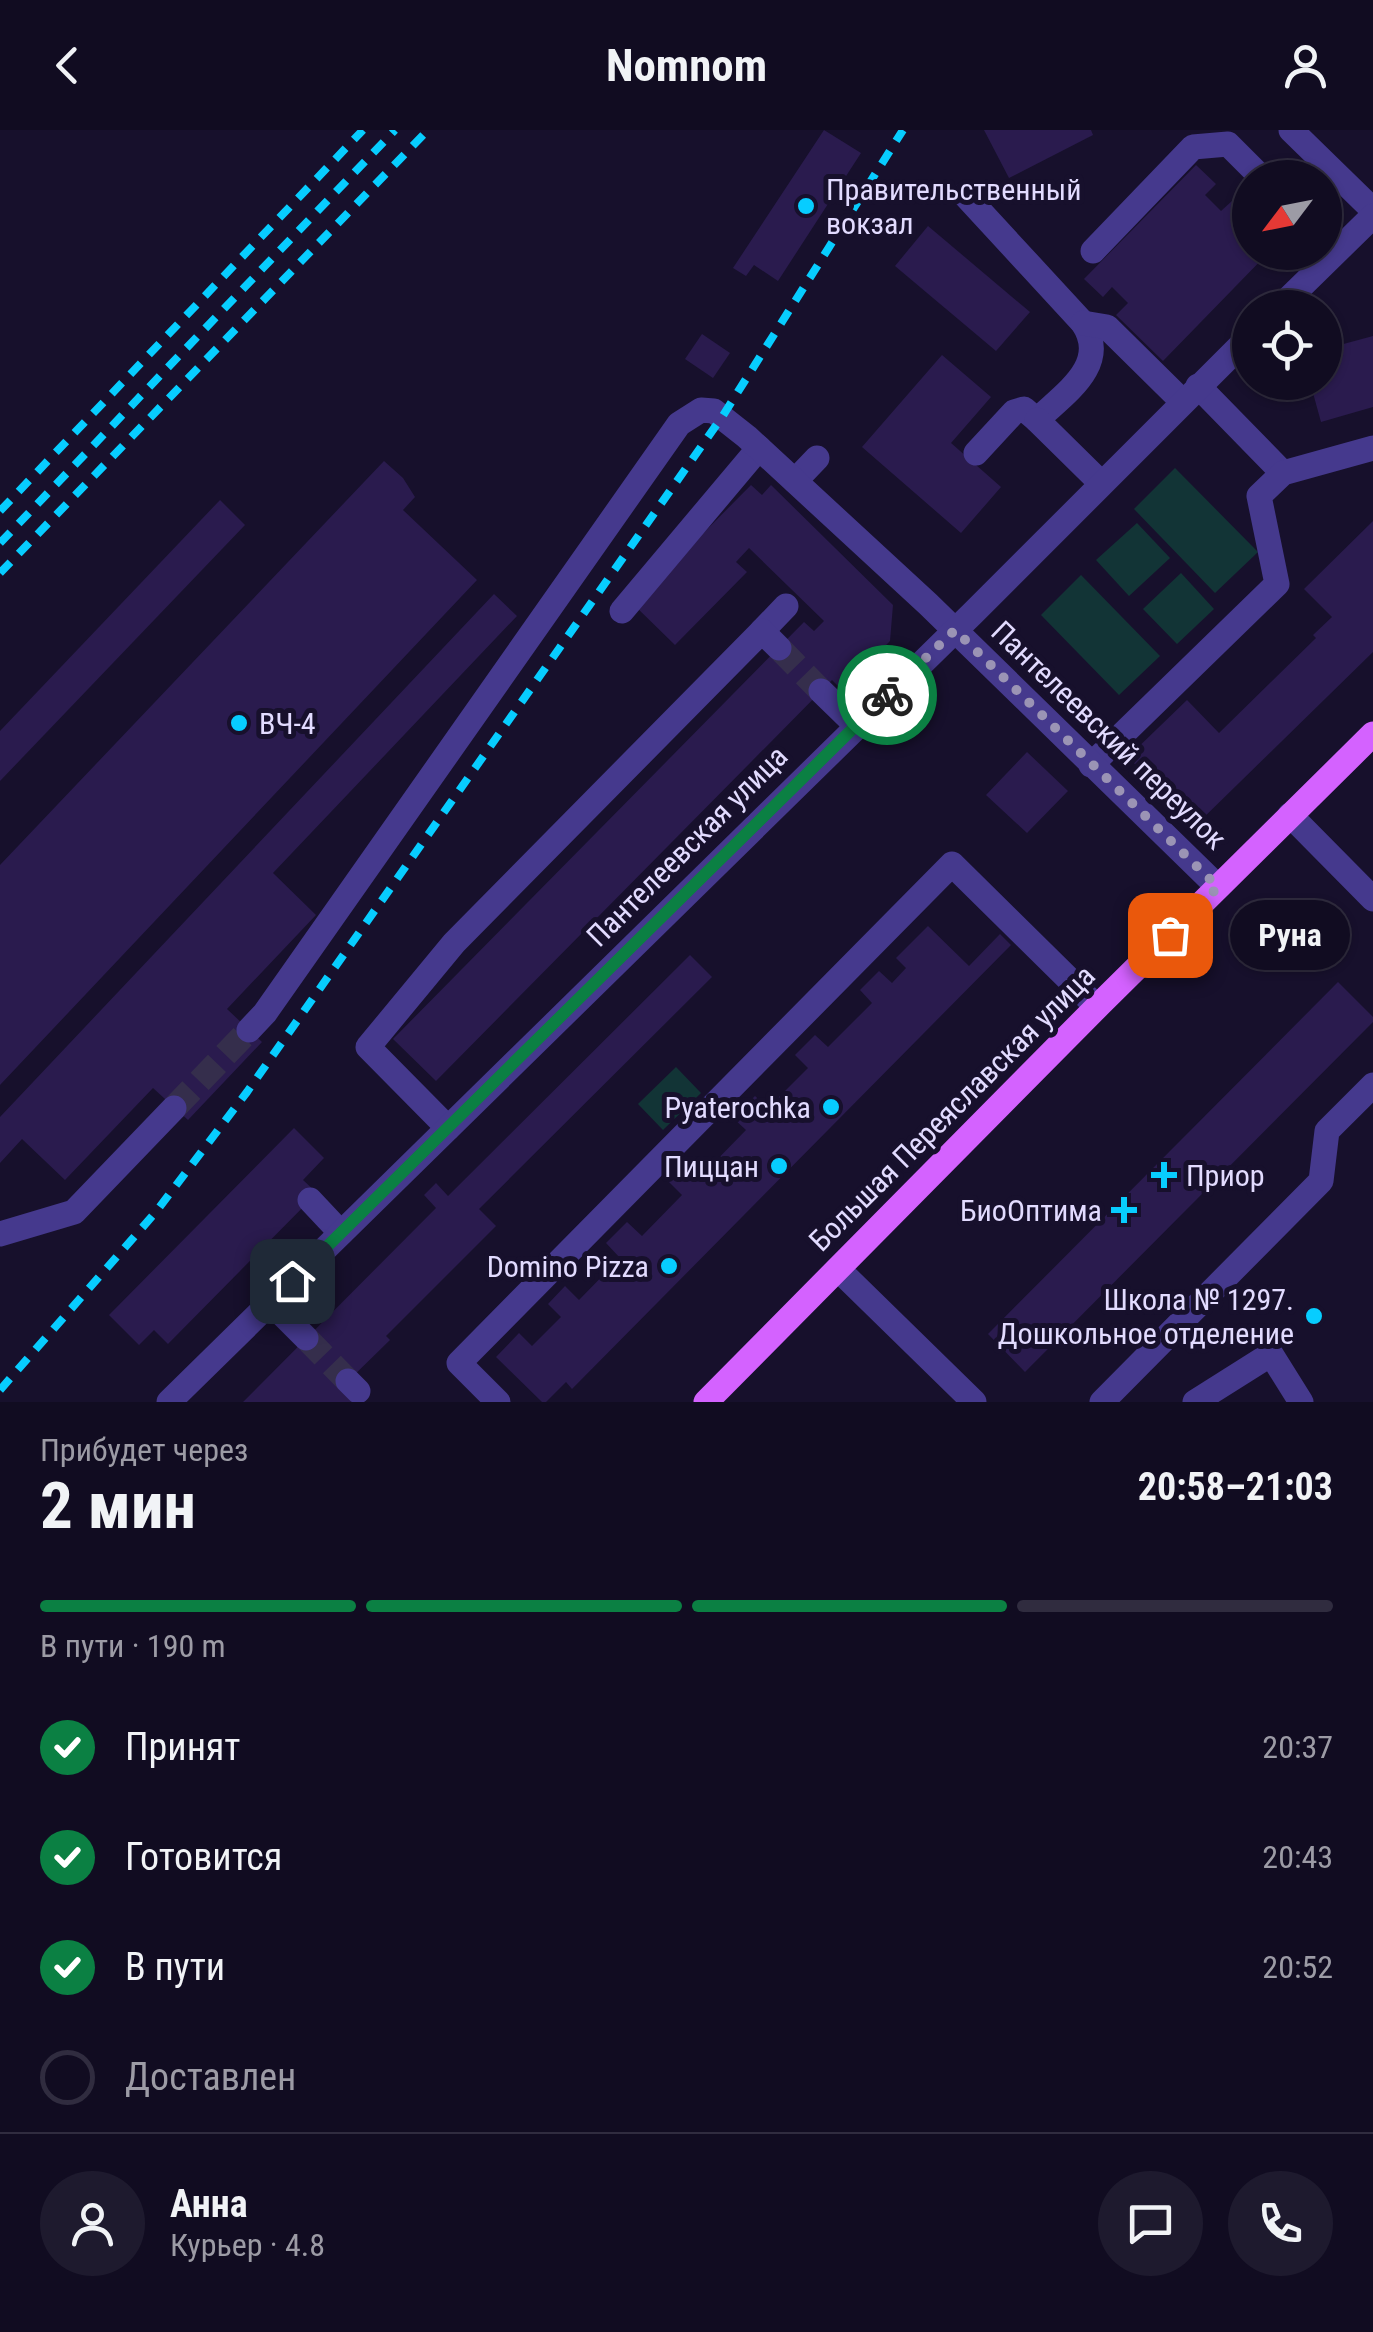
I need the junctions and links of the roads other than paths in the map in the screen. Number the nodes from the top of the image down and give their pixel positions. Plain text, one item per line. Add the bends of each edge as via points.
1 (1292, 130) edge
2 (1244, 160) edge
3 (965, 194) dead end
4 (1373, 213) edge
5 (1342, 237) edge
6 (1093, 251) dead end
7 (1311, 270) edge
8 (1294, 290) edge
9 (1083, 323) junction
10 (1232, 353) edge
11 (1190, 394) junction
12 (1037, 420) junction
13 (753, 442) junction
14 (1373, 448) edge
15 (976, 453) dead end
16 (816, 458) dead end
17 (1283, 473) junction
18 (795, 481) junction
19 (1101, 483) junction
20 (786, 606) dead end
21 (622, 611) dead end
22 (955, 630) junction
23 (822, 690) tunnel mouth
24 (856, 725) junction
25 (1373, 734) edge
26 (1091, 765) junction
27 (1290, 815) junction
28 (1218, 887) junction
29 (1373, 899) edge
30 (1096, 1007) junction
31 (249, 1030) tunnel mouth
32 (1373, 1085) edge
33 (174, 1108) tunnel mouth
34 (448, 1128) junction
35 (310, 1200) dead end
36 (341, 1233) junction
37 (0, 1234) edge
38 (838, 1269) junction
39 (271, 1303) junction
40 (306, 1338) tunnel mouth
41 (482, 1397) edge
42 (169, 1402) edge
43 (706, 1402) edge
44 (974, 1402) edge
45 (1102, 1402) edge
46 (1195, 1402) edge
47 (1301, 1402) edge

1 - 4 street
2 - 6 street via 1228,144 1193,147
3 - 9 street
4 - 5 street
7 - 8 street
9 - 11 street via 1106,327
9 - 12 street via 1092,346 1087,371
10 - 11 street, Пантелеевская улица
11 - 17 street
11 - 19 street, Пантелеевская улица
12 - 15 street via 1018,410
12 - 19 street
13 - 18 street, Пантелеевский переулок
13 - 21 street
13 - 31 street, Пантелеевский переулок via 714,411 689,415 680,424
14 - 17 street
16 - 18 street
17 - 26 street via 1259,496 1276,584
18 - 22 street, Пантелеевский переулок
19 - 22 street, Пантелеевская улица
20 - 34 street via 770,640 454,942 368,1046
22 - 24 street, Пантелеевская улица
22 - 26 street, Пантелеевский переулок
23 - 24 street
24 - 34 street, Пантелеевская улица
25 - 27 main road, Большая Переяславская улица
26 - 28 street, Пантелеевский переулок
27 - 28 main road, Большая Переяславская улица
27 - 29 street
28 - 30 main road, Большая Переяславская улица
30 - 38 main road, Большая Переяславская улица
30 - 41 street via 952,864 459,1363
32 - 45 street via 1327,1132 1321,1181
33 - 37 street via 74,1212
34 - 36 street, Пантелеевская улица
35 - 36 street
36 - 39 street, Пантелеевская улица
38 - 43 main road, Большая Переяславская улица
38 - 44 street
39 - 40 street
39 - 42 street, Пантелеевская улица
46 - 47 street via 1271,1354

